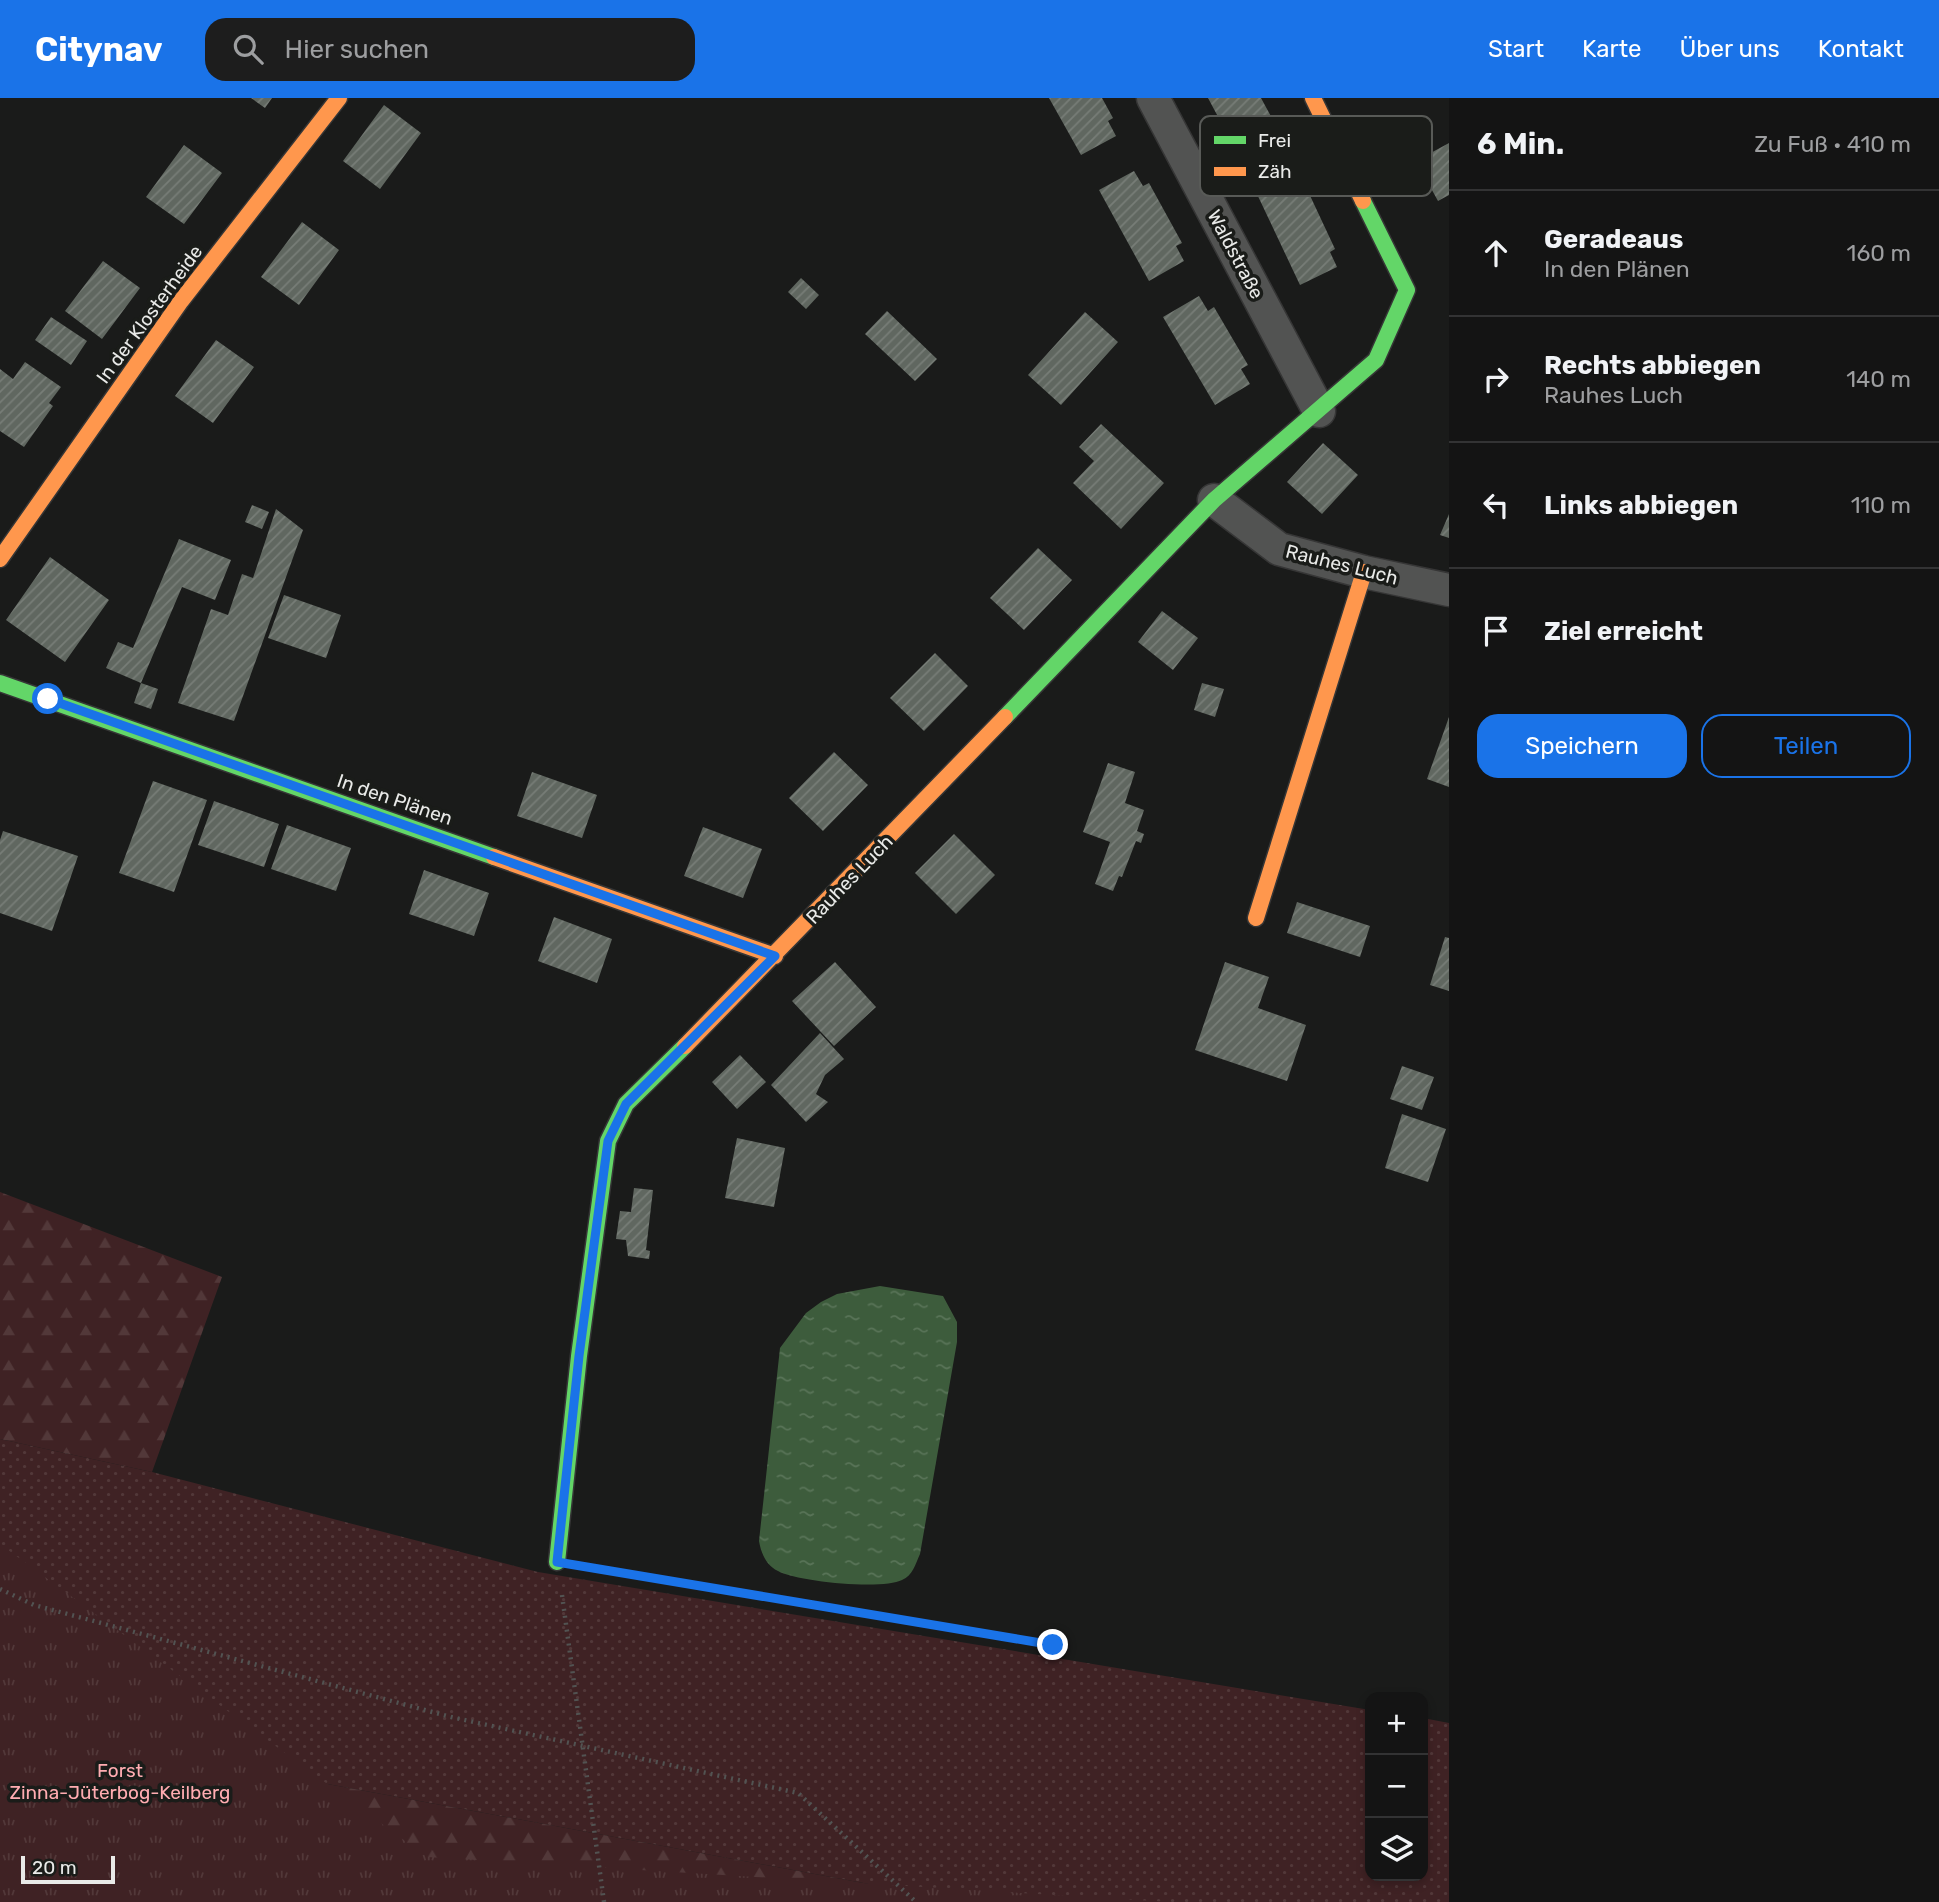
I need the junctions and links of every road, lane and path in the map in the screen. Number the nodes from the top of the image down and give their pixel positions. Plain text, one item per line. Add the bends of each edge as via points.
1 (339, 98) edge
2 (1153, 98) edge
3 (1313, 98) edge
4 (1322, 116) edge
5 (1200, 187) edge
6 (1205, 196) edge
7 (1361, 196) edge
8 (1319, 411) junction
9 (1214, 500) junction
10 (0, 559) edge
11 (1364, 572) junction
12 (1449, 590) edge
13 (0, 683) edge
14 (1255, 918) dead end
15 (775, 956) junction
16 (557, 1562) junction
17 (0, 1589) edge
18 (1053, 1645) dead end
19 (582, 1745) junction
20 (604, 1902) edge
21 (916, 1902) edge

1 - 10 street, In der Klosterheide via 181,300
2 - 5 street, Waldstraße
3 - 4 street
6 - 8 street, Waldstraße
7 - 8 street via 1407,290 1376,360
8 - 9 street
9 - 11 street, Rauhes Luch via 1279,549
9 - 15 street, Rauhes Luch
11 - 12 street, Rauhes Luch
11 - 14 street
13 - 15 street, In den Plänen
15 - 16 street, Rauhes Luch via 626,1104 608,1141
16 - 18 path
16 - 19 path
17 - 19 path via 34,1605 309,1681
19 - 20 path
19 - 21 path via 798,1793

